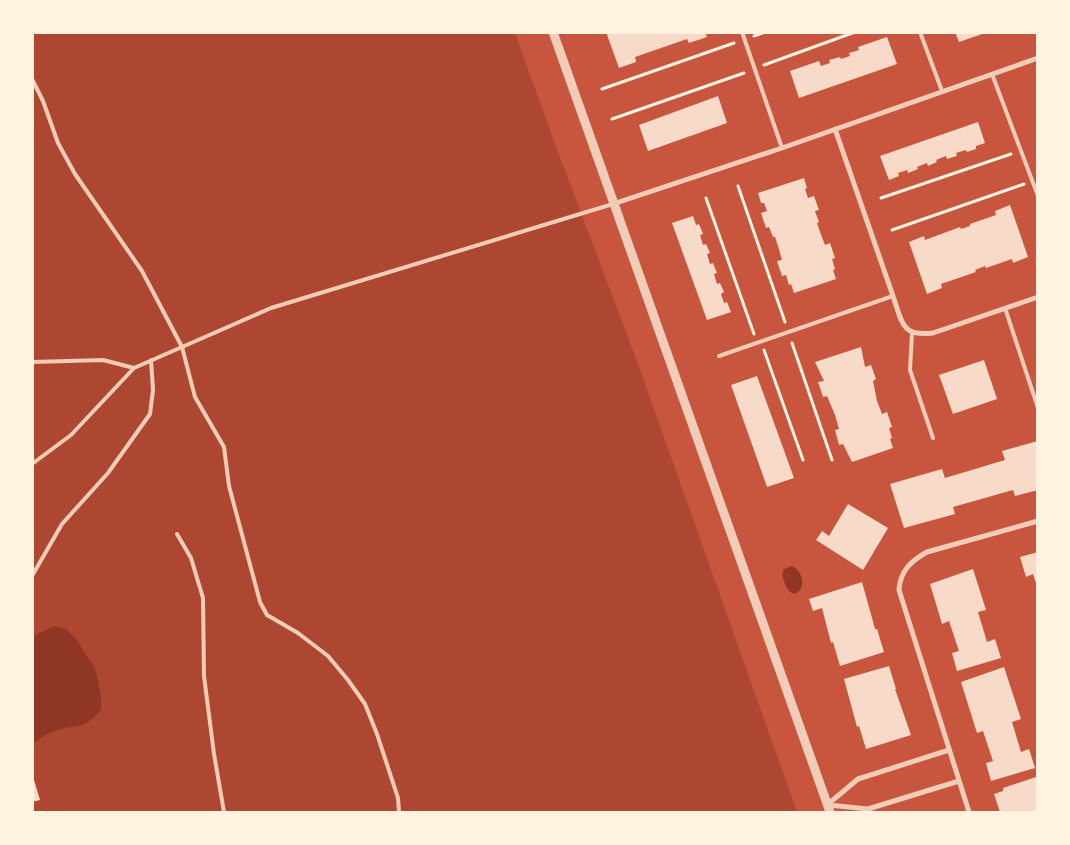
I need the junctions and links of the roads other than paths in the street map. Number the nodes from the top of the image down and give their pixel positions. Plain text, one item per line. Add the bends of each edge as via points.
1 (553, 32) edge
2 (742, 32) edge
3 (920, 32) edge
4 (1038, 58) edge
5 (992, 74) junction
6 (32, 79) edge
7 (942, 91) junction
8 (835, 129) junction
9 (782, 148) junction
10 (1038, 196) edge
11 (613, 204) junction
12 (893, 296) junction
13 (1038, 297) edge
14 (1005, 308) junction
15 (912, 333) junction
16 (182, 347) junction
17 (719, 356) dead end
18 (151, 360) junction
19 (32, 362) edge
20 (134, 368) junction
21 (1038, 408) edge
22 (933, 438) dead end
23 (32, 464) edge
24 (1038, 521) edge
25 (177, 534) dead end
26 (32, 576) edge
27 (950, 750) junction
28 (959, 781) junction
29 (828, 809) edge
30 (224, 812) edge
31 (399, 812) edge
32 (969, 812) edge

1 - 11 street
2 - 9 lane
3 - 7 lane
4 - 5 street
5 - 7 street
5 - 10 lane
6 - 16 lane via 58,143 142,271
7 - 8 street
8 - 9 street
8 - 12 street
9 - 11 street
11 - 16 lane via 271,308
11 - 29 street
12 - 15 street via 901,321
12 - 17 lane
13 - 14 street
14 - 15 street via 933,333
14 - 21 lane
15 - 22 lane via 910,370
16 - 18 lane
16 - 31 lane via 195,397 224,447 231,494 260,602 267,615 328,656 365,704 398,798
18 - 20 lane
18 - 26 lane via 153,390 150,414 108,473 62,524
19 - 20 lane via 103,360
20 - 23 lane via 71,435
24 - 27 street via 927,552 914,559 904,571 899,590
25 - 30 lane via 191,558 203,598 204,676
27 - 28 street
27 - 29 street via 858,779
28 - 29 street via 868,809
28 - 32 street

